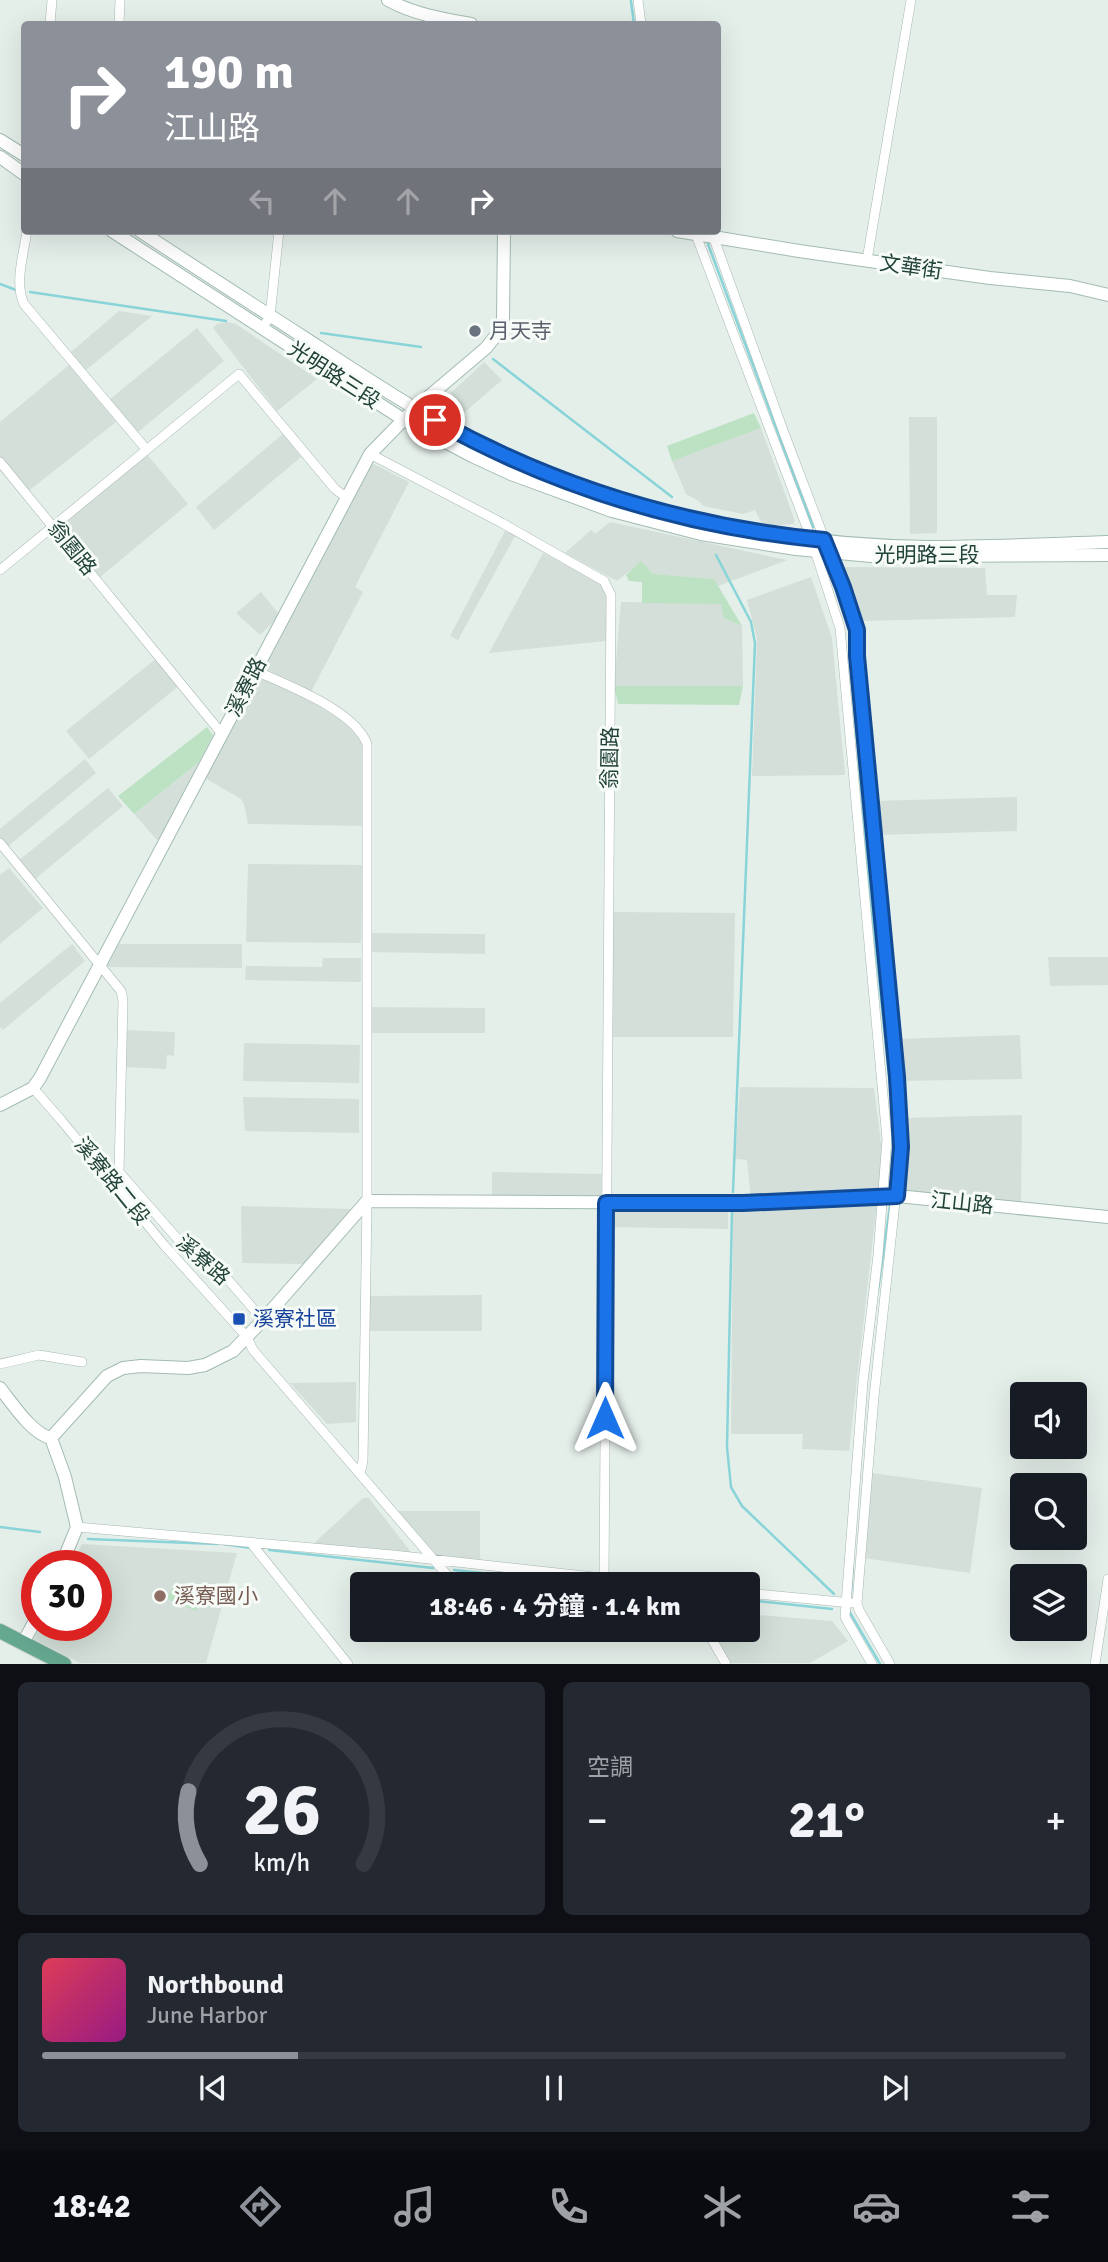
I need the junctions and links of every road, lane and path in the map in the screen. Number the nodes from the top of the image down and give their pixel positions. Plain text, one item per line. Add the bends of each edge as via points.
1 (52, 0) edge
2 (120, 0) edge
3 (388, 0) edge
4 (638, 0) edge
5 (911, 0) edge
6 (50, 21) edge
7 (119, 21) edge
8 (454, 21) edge
9 (641, 21) edge
10 (0, 140) edge
11 (21, 153) edge
12 (0, 157) edge
13 (21, 172) edge
14 (26, 235) edge
15 (118, 235) edge
16 (146, 235) edge
17 (279, 235) edge
18 (504, 235) edge
19 (692, 235) edge
20 (704, 235) edge
21 (713, 235) edge
22 (719, 235) edge
23 (696, 236) junction
24 (867, 260) junction
25 (1108, 295) edge
26 (270, 316) junction
27 (262, 329) junction
28 (414, 409) junction
29 (404, 420) junction
30 (146, 449) junction
31 (370, 454) junction
32 (0, 462) edge
33 (347, 498) junction
34 (53, 526) junction
35 (1108, 542) edge
36 (813, 544) junction
37 (827, 546) junction
38 (1108, 555) edge
39 (0, 570) edge
40 (254, 670) junction
41 (222, 734) junction
42 (0, 843) edge
43 (100, 964) junction
44 (33, 1088) junction
45 (0, 1105) edge
46 (890, 1197) junction
47 (367, 1201) junction
48 (606, 1203) junction
49 (1108, 1217) edge
50 (263, 1320) junction
51 (247, 1337) junction
52 (82, 1362) dead end
53 (0, 1364) edge
54 (0, 1388) edge
55 (51, 1438) junction
56 (359, 1474) junction
57 (77, 1527) junction
58 (251, 1543) junction
59 (68, 1550) edge
60 (435, 1560) junction
61 (445, 1572) edge
62 (548, 1572) edge
63 (604, 1572) edge
64 (1108, 1578) edge
65 (760, 1594) edge
66 (846, 1602) junction
67 (857, 1603) junction
68 (0, 1631) edge
69 (713, 1642) edge
70 (23, 1643) joint
71 (64, 1664) edge
72 (348, 1664) edge
73 (726, 1664) edge
74 (872, 1664) edge
75 (890, 1664) edge
76 (1095, 1664) edge

1 - 6 street
2 - 7 street
3 - 8 street
4 - 9 street
5 - 24 street
10 - 11 street
12 - 13 street
14 - 30 street via 20,281 23,304
15 - 27 street, 光明路三段
16 - 26 street, 光明路三段
17 - 26 street
18 - 28 street via 503,319 497,334
19 - 23 street
20 - 23 street
21 - 37 street
22 - 24 street, 文華街
23 - 36 street
24 - 25 street, 文華街
26 - 27 street
26 - 28 street, 光明路三段
27 - 29 street, 光明路三段
28 - 29 street, 溪寮路
28 - 36 street, 光明路三段 via 549,476 703,522
29 - 31 street, 溪寮路
29 - 36 street, 光明路三段 via 511,474 612,511 701,534
30 - 33 street via 239,374
30 - 34 street
31 - 33 street, 溪寮路
31 - 48 street, 翁園路 via 604,581 611,595
32 - 34 street, 翁園路
33 - 40 street, 溪寮路
34 - 39 street
34 - 41 street, 翁園路
35 - 37 street, 光明路三段
36 - 37 street, 光明路三段
36 - 46 street via 840,628
37 - 38 street, 光明路三段 via 871,556
37 - 46 street via 857,630 897,1077 901,1147
40 - 41 street, 溪寮路
40 - 47 street via 341,715 357,726 367,744
41 - 43 street, 溪寮路
42 - 43 street, 溪寮路
43 - 44 street, 溪寮路
43 - 50 street, 溪寮路 via 123,1000 119,1172 190,1253 218,1268
44 - 45 street
44 - 51 street, 溪寮路二段
46 - 48 street, 江山路
46 - 49 street, 江山路
46 - 66 street via 863,1382
46 - 67 street
47 - 48 street
47 - 50 street
47 - 56 street via 363,1461
48 - 63 street, 翁園路
50 - 51 street
51 - 55 street via 233,1351 205,1365 141,1366 113,1372
51 - 56 street, 溪寮路二段 via 253,1350
52 - 53 street via 38,1355
54 - 55 street via 20,1413
55 - 57 street
56 - 60 street, 溪寮路二段
57 - 58 street
57 - 59 street
58 - 60 street
58 - 72 street
60 - 61 street, 溪寮路二段
60 - 62 street
64 - 76 street
65 - 66 street
66 - 67 street
66 - 74 street via 845,1617
67 - 75 street
68 - 70 main road
69 - 73 street
70 - 71 main road

